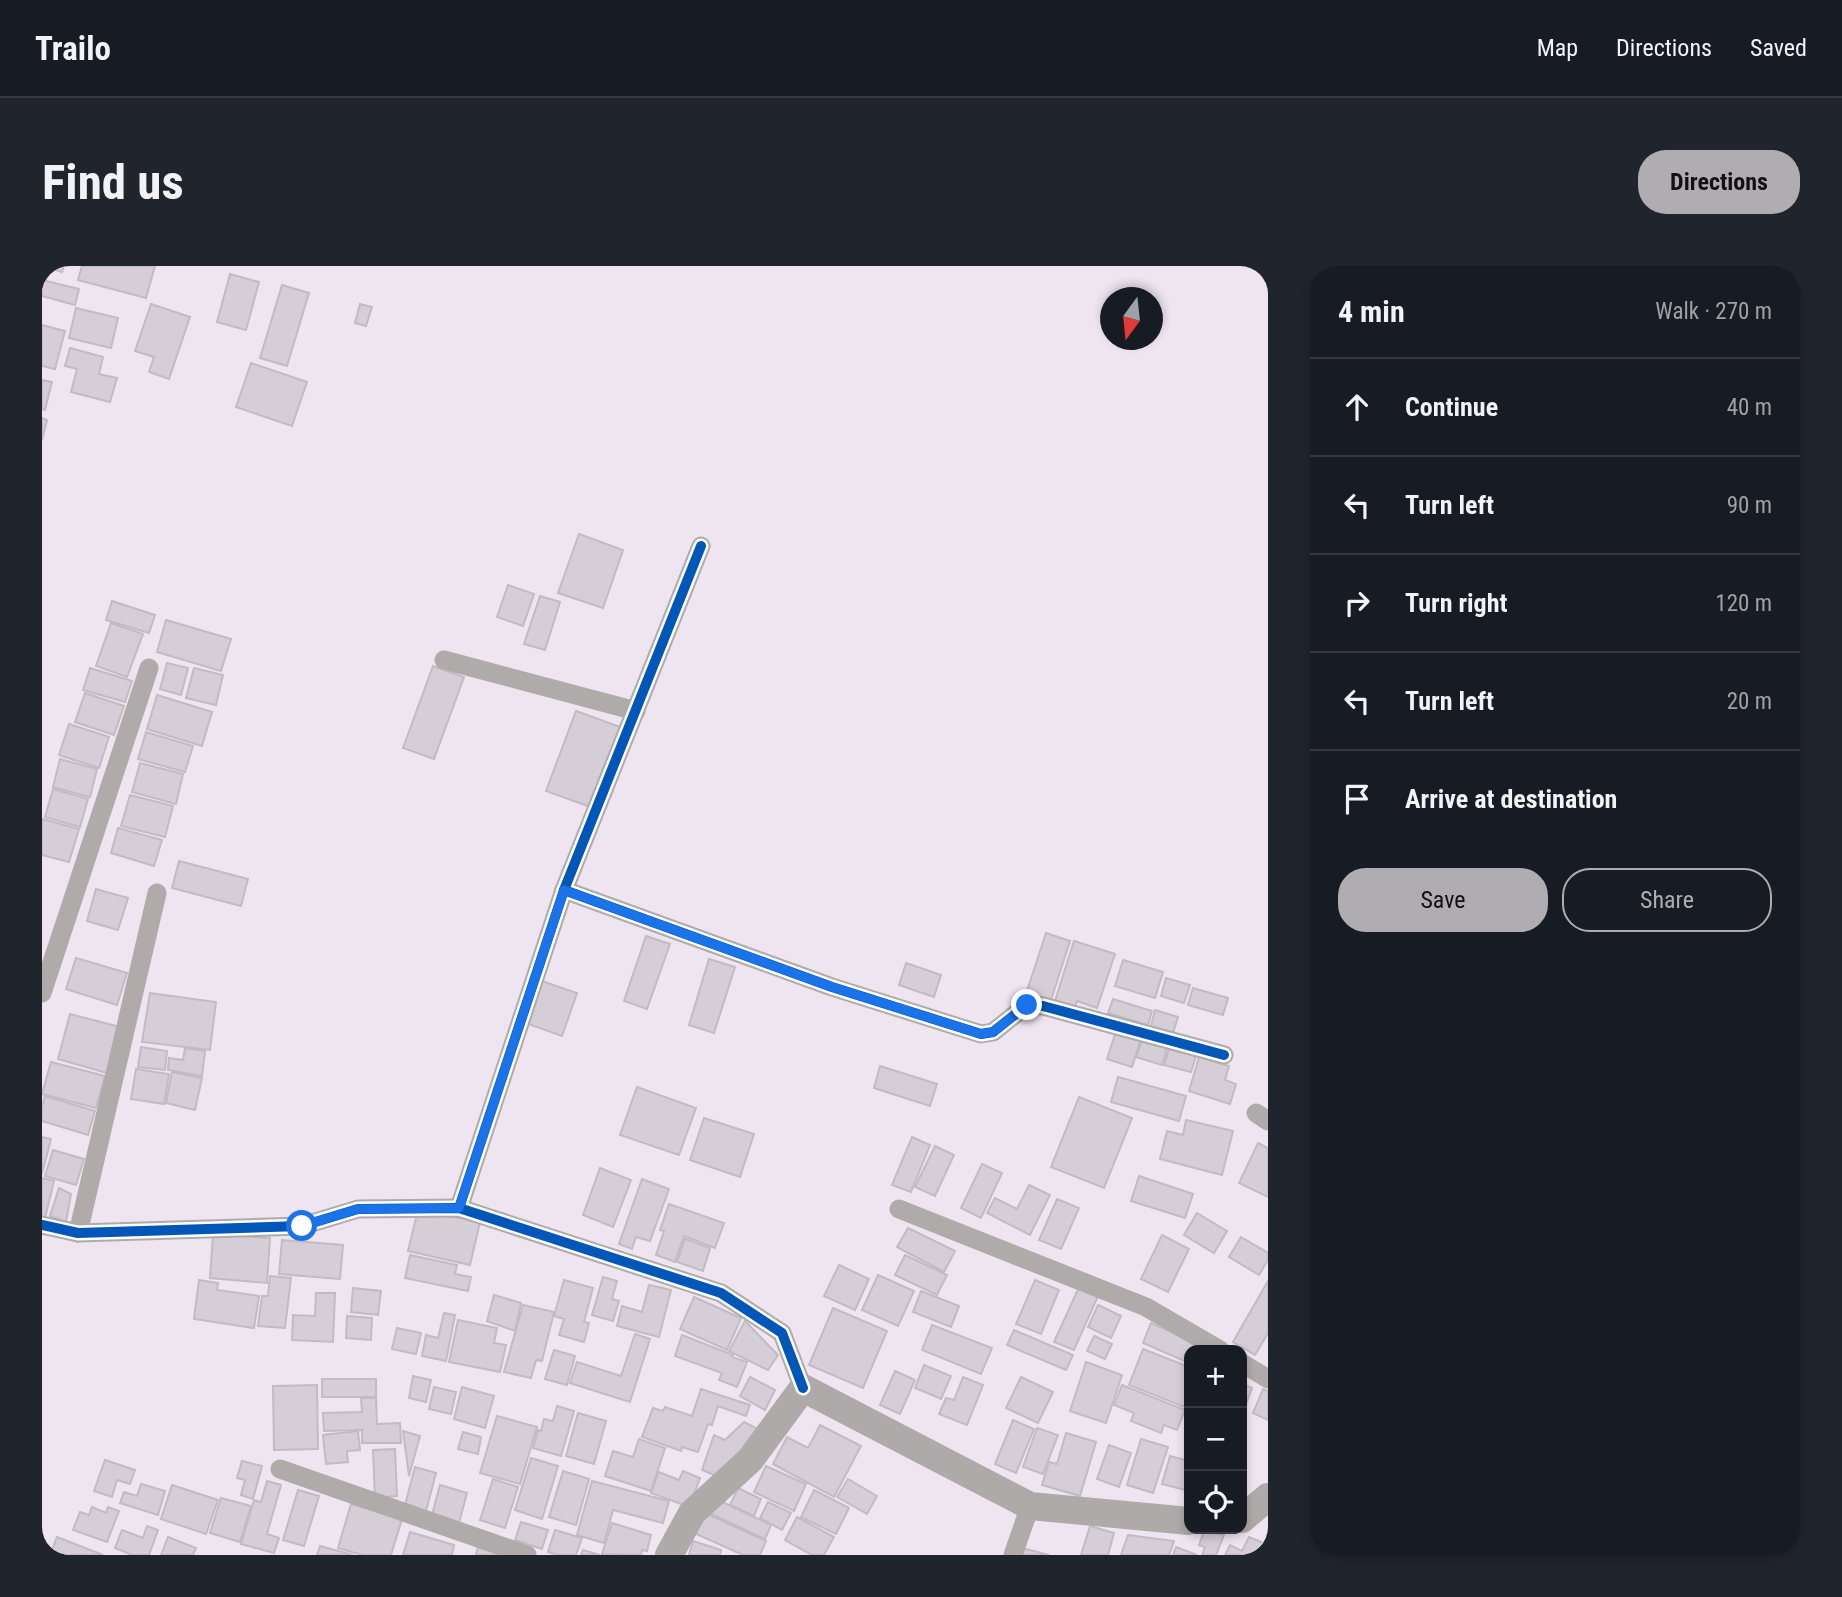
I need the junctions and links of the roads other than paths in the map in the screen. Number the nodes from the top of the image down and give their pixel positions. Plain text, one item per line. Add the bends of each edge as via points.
1 (701, 546) dead end
2 (444, 660) dead end
3 (149, 668) dead end
4 (636, 711) junction
5 (564, 890) junction
6 (157, 893) dead end
7 (42, 993) edge
8 (1224, 1055) dead end
9 (459, 1208) junction
10 (899, 1209) dead end
11 (42, 1225) edge
12 (78, 1233) junction
13 (1211, 1345) edge
14 (1247, 1366) edge
15 (1268, 1379) edge
16 (803, 1388) junction
17 (279, 1469) dead end
18 (1268, 1497) edge
19 (1030, 1506) junction
20 (1247, 1515) edge
21 (1184, 1521) edge
22 (527, 1555) edge
23 (669, 1555) edge
24 (1013, 1555) edge

1 - 4 street
2 - 4 street
3 - 7 street
4 - 5 street
5 - 8 street via 832,987 981,1034 993,1032 1027,1005 1043,1006
5 - 9 street
6 - 12 street
9 - 12 street via 358,1209 302,1226
9 - 16 street via 721,1293 782,1332
10 - 13 street via 1146,1307
11 - 12 street
14 - 15 street
16 - 19 street
16 - 23 street via 750,1461 692,1513
17 - 22 street
18 - 20 street
19 - 21 street
19 - 24 street

